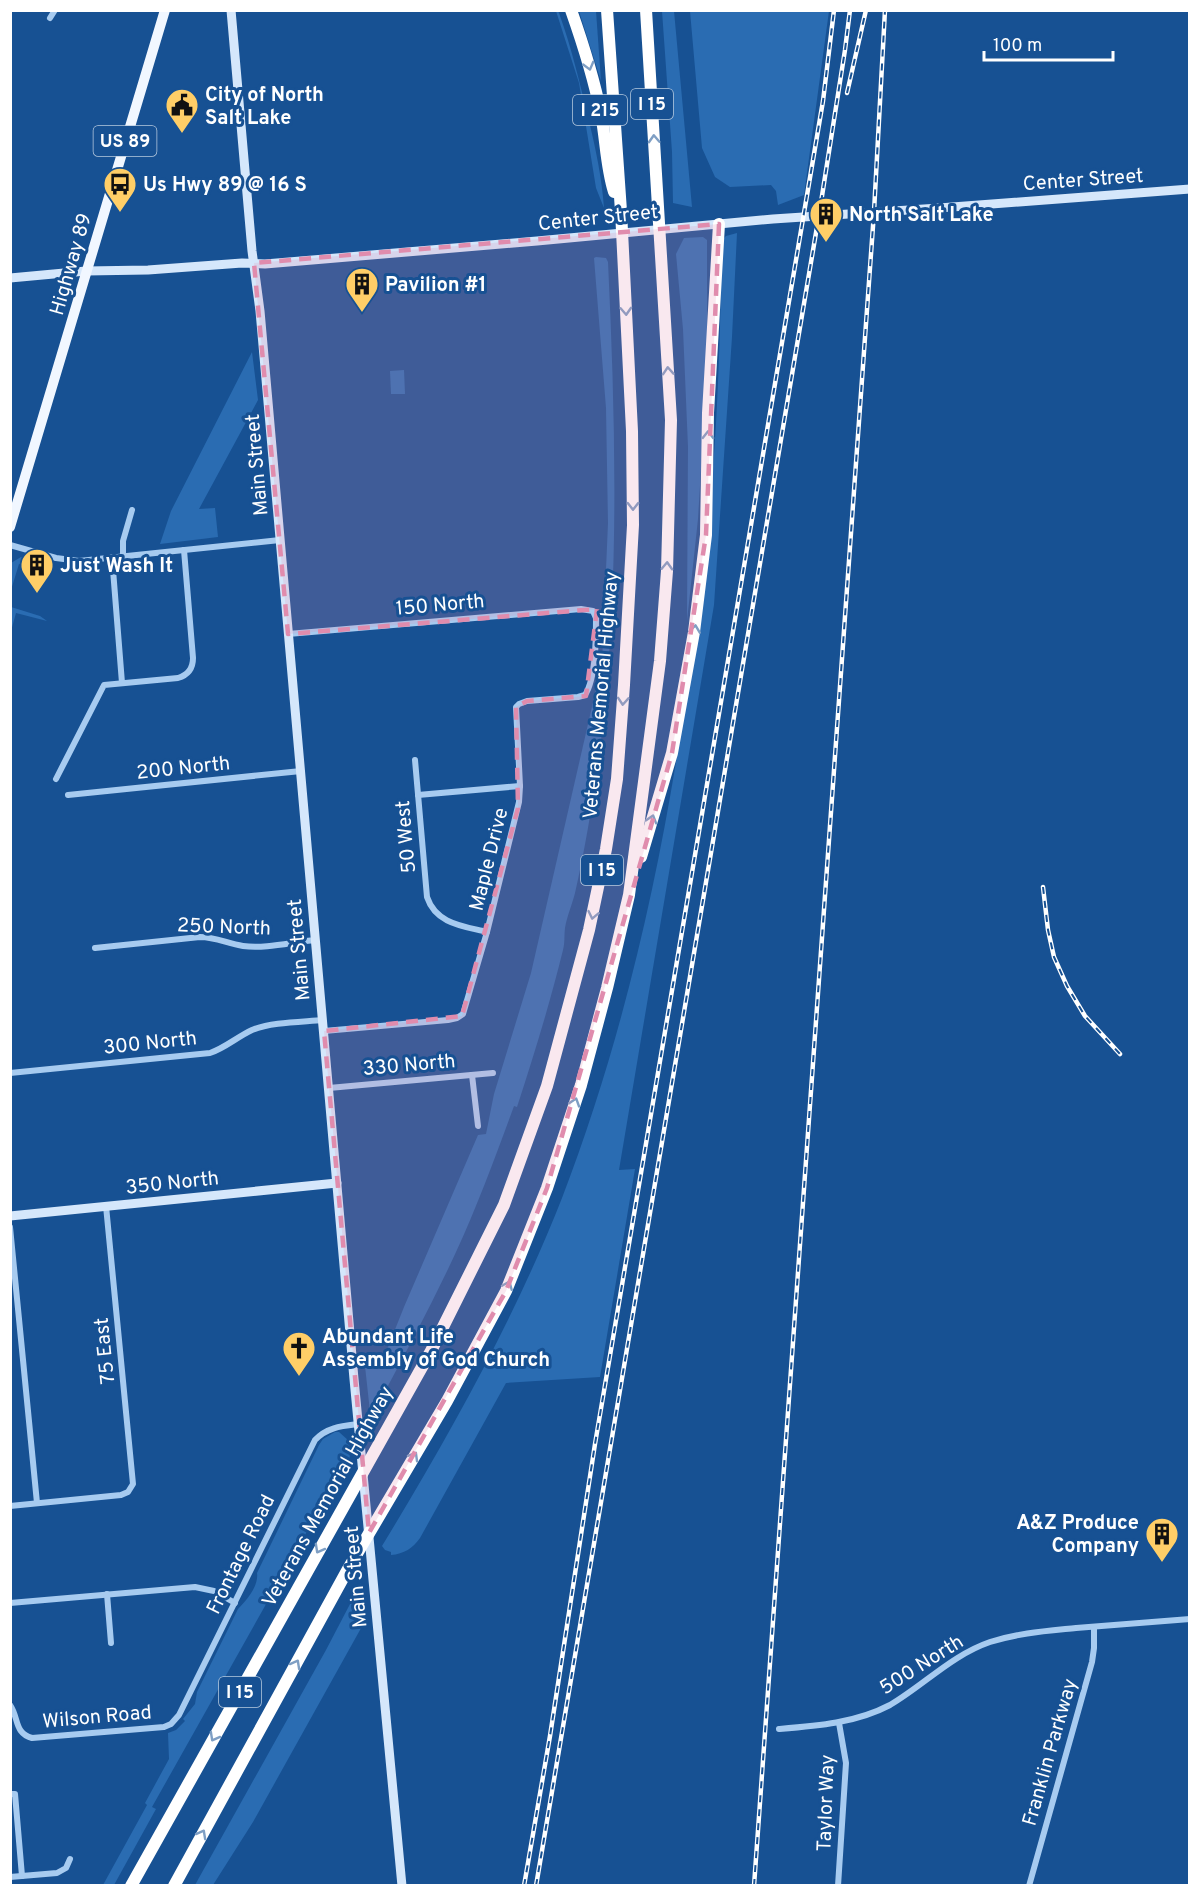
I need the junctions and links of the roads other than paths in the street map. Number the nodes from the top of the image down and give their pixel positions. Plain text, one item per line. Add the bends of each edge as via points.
1 (56, 10) edge
2 (165, 10) edge
3 (231, 10) edge
4 (571, 10) edge
5 (607, 10) edge
6 (646, 10) edge
7 (50, 18) dead end
8 (1190, 189) edge
9 (621, 211) junction
10 (718, 224) junction
11 (254, 263) junction
12 (86, 271) junction
13 (10, 278) edge
14 (132, 510) dead end
15 (10, 527) edge
16 (280, 540) junction
17 (10, 545) edge
18 (184, 550) junction
19 (123, 556) junction
20 (112, 557) junction
21 (288, 633) junction
22 (122, 684) junction
23 (517, 705) joint
24 (415, 760) dead end
25 (301, 771) junction
26 (56, 779) dead end
27 (520, 786) junction
28 (68, 795) dead end
29 (418, 795) junction
30 (629, 895) junction
31 (487, 932) junction
32 (315, 940) junction
33 (95, 948) dead end
34 (323, 1020) junction
35 (324, 1031) junction
36 (10, 1073) edge
37 (493, 1073) dead end
38 (472, 1075) junction
39 (329, 1088) junction
40 (478, 1126) dead end
41 (337, 1183) junction
42 (106, 1206) junction
43 (10, 1216) edge
44 (10, 1227) edge
45 (359, 1424) junction
46 (37, 1503) junction
47 (10, 1506) edge
48 (106, 1594) junction
49 (235, 1602) junction
50 (10, 1603) edge
51 (1190, 1618) edge
52 (1094, 1627) junction
53 (111, 1642) dead end
54 (10, 1705) edge
55 (839, 1723) junction
56 (171, 1724) joint
57 (779, 1729) dead end
58 (10, 1794) edge
59 (70, 1859) dead end
60 (22, 1876) junction
61 (10, 1877) edge
62 (131, 1886) edge
63 (174, 1886) edge
64 (402, 1886) edge
65 (838, 1886) edge
66 (1029, 1886) edge

1 - 7 street
2 - 12 main road, Highway 89 / US 89
3 - 11 street, Main Street
4 -> 9 highway, I 215 via 593,81 609,176
5 - 9 highway, Veterans Memorial Highway / I 15
30 -> 6 highway, I 15 via 660,661 671,420
8 - 10 street, Center Street
9 -> 62 highway, Veterans Memorial Highway / I 15 via 633,525 617,779 590,930 547,1086 504,1205 431,1351
10 - 11 street, Center Street
30 -> 10 highway via 672,753 694,632 706,534
11 - 12 street, Center Street
11 - 16 street, Main Street
12 - 13 street, Center Street
12 - 15 main road, Highway 89 / US 89
14 - 19 street
16 - 18 street
16 - 21 street, Main Street
17 - 20 street via 74,561
18 - 19 street
18 - 22 street via 192,668 178,678
19 - 20 street
20 - 22 street
21 - 23 street, 150 North via 581,609 594,613 593,661 589,687 583,696
21 - 25 street, Main Street
22 - 26 street via 104,685 100,690
23 - 27 street, Maple Drive
24 - 29 street, 50 West
25 - 28 street, 200 North
25 - 32 street, Main Street
27 - 29 street
27 - 31 street, Maple Drive
29 - 31 street, 50 West via 427,897 434,910 448,922
63 -> 30 highway, I 15 via 506,1291 547,1188 584,1074
31 - 35 street, Maple Drive via 460,1017
32 - 33 street, 250 North via 250,947 200,937
32 - 34 street, Main Street
34 - 35 street, Main Street
34 - 36 street, 300 North via 250,1030 210,1053
35 - 39 street, Main Street
37 - 38 street, 330 North
38 - 39 street, 330 North
38 - 40 street
39 - 41 street, Main Street
41 - 42 street, 350 North
41 - 45 street, Main Street
42 - 43 street, 350 North
42 - 46 street, 75 East via 133,1484 128,1492 117,1496
44 - 46 street
45 - 49 street, Frontage Road via 332,1428 315,1440
45 - 64 street, Main Street
46 - 47 street
48 - 49 street via 195,1587
48 - 50 street
48 - 53 street
49 - 56 street, Frontage Road
51 - 52 street, 500 North
52 - 55 street, 500 North via 1024,1634 988,1643 955,1659 889,1705
52 - 66 street, Franklin Parkway via 1092,1662
54 - 56 street, Wilson Road via 20,1731 32,1738
55 - 57 street, 500 North
55 - 65 street, Taylor Way via 846,1763
58 - 60 street via 15,1794
59 - 60 street via 62,1871
60 - 61 street

